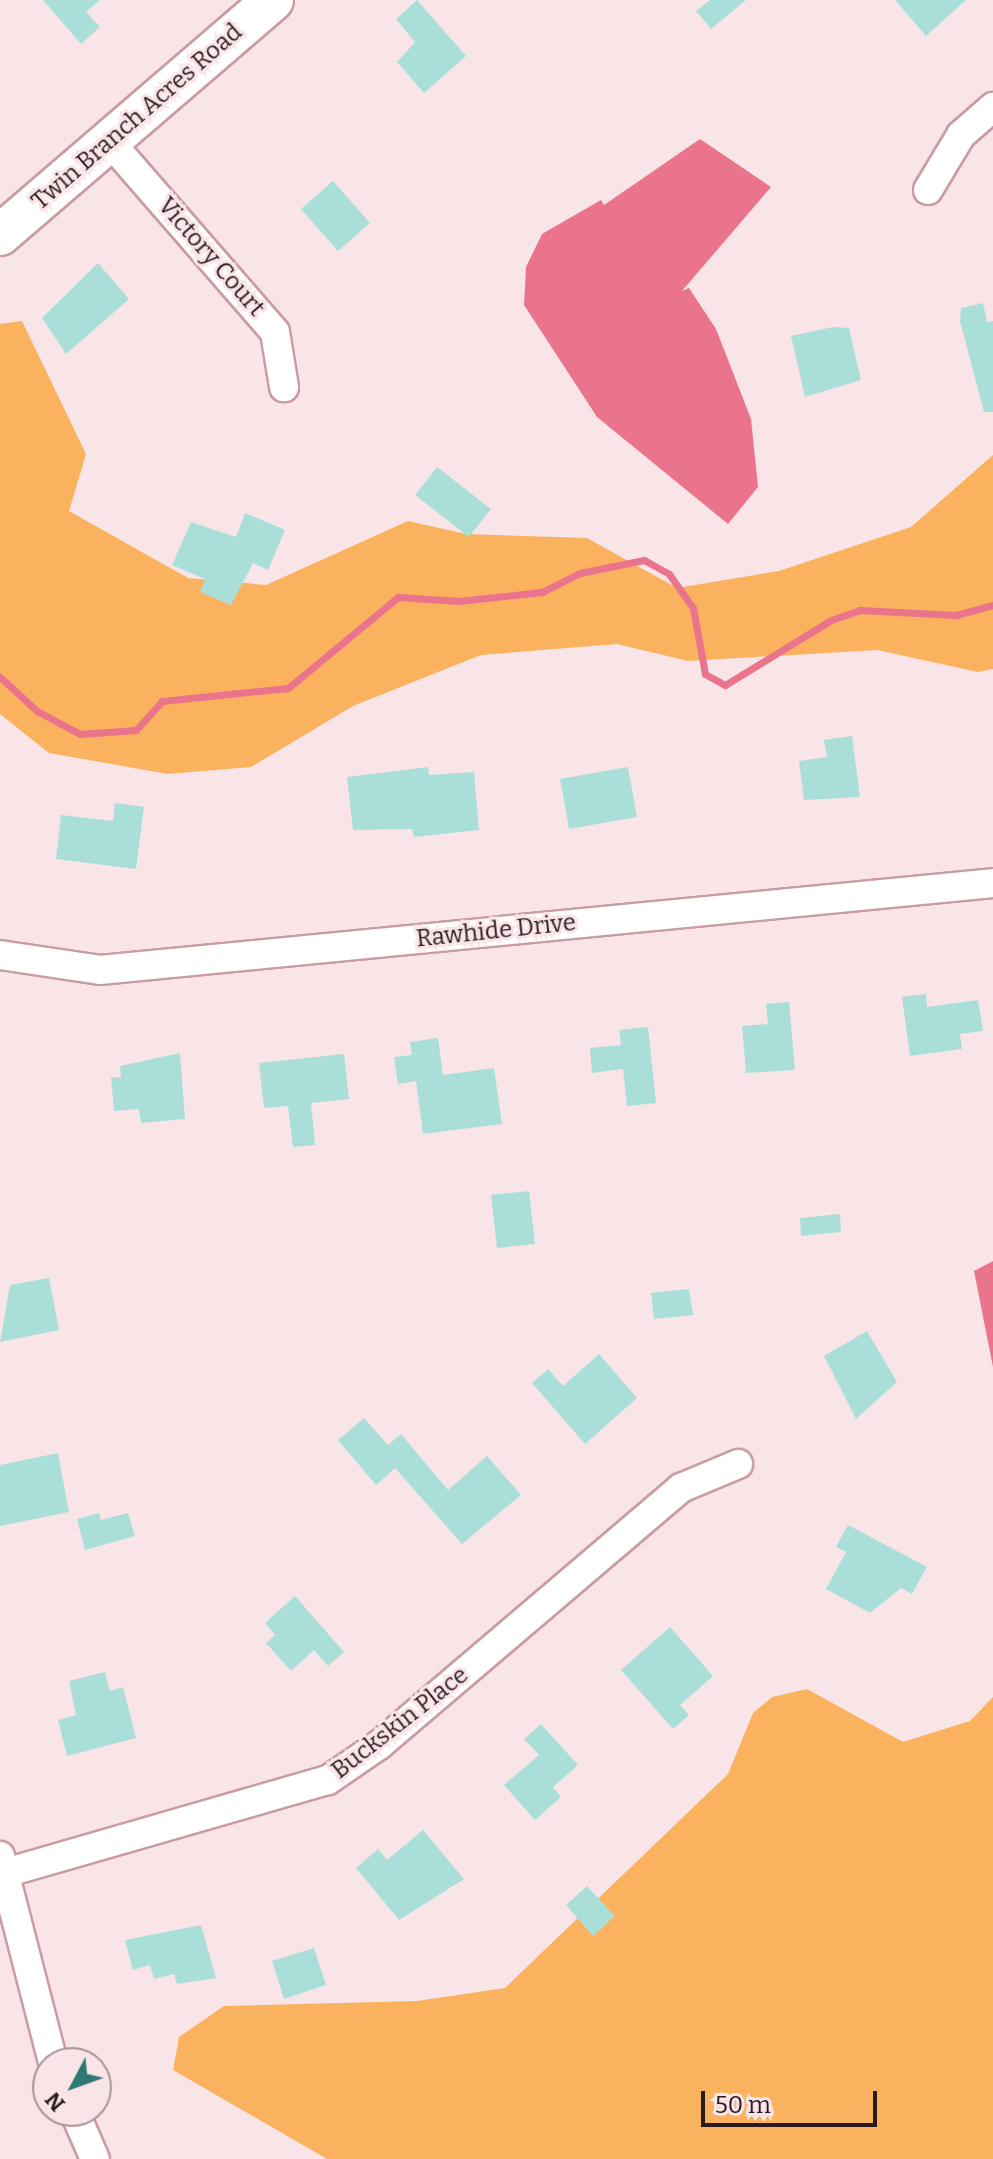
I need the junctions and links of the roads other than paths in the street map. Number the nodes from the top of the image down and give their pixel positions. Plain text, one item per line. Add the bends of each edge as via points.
1 (273, 0) edge
2 (993, 107) edge
3 (109, 141) junction
4 (928, 190) dead end
5 (0, 235) edge
6 (284, 387) dead end
7 (993, 883) edge
8 (0, 955) edge
9 (738, 1464) dead end
10 (2, 1864) edge
11 (49, 2047) edge
12 (81, 2127) edge
13 (95, 2159) edge

1 - 3 street, Twin Branch Acres Road
2 - 4 street via 961,135
3 - 5 street, Twin Branch Acres Road
3 - 6 street, Victory Court via 275,332
7 - 8 street, Rawhide Drive via 100,970
9 - 10 street, Buckskin Place via 681,1488 379,1745 328,1780
10 - 11 street
12 - 13 street

